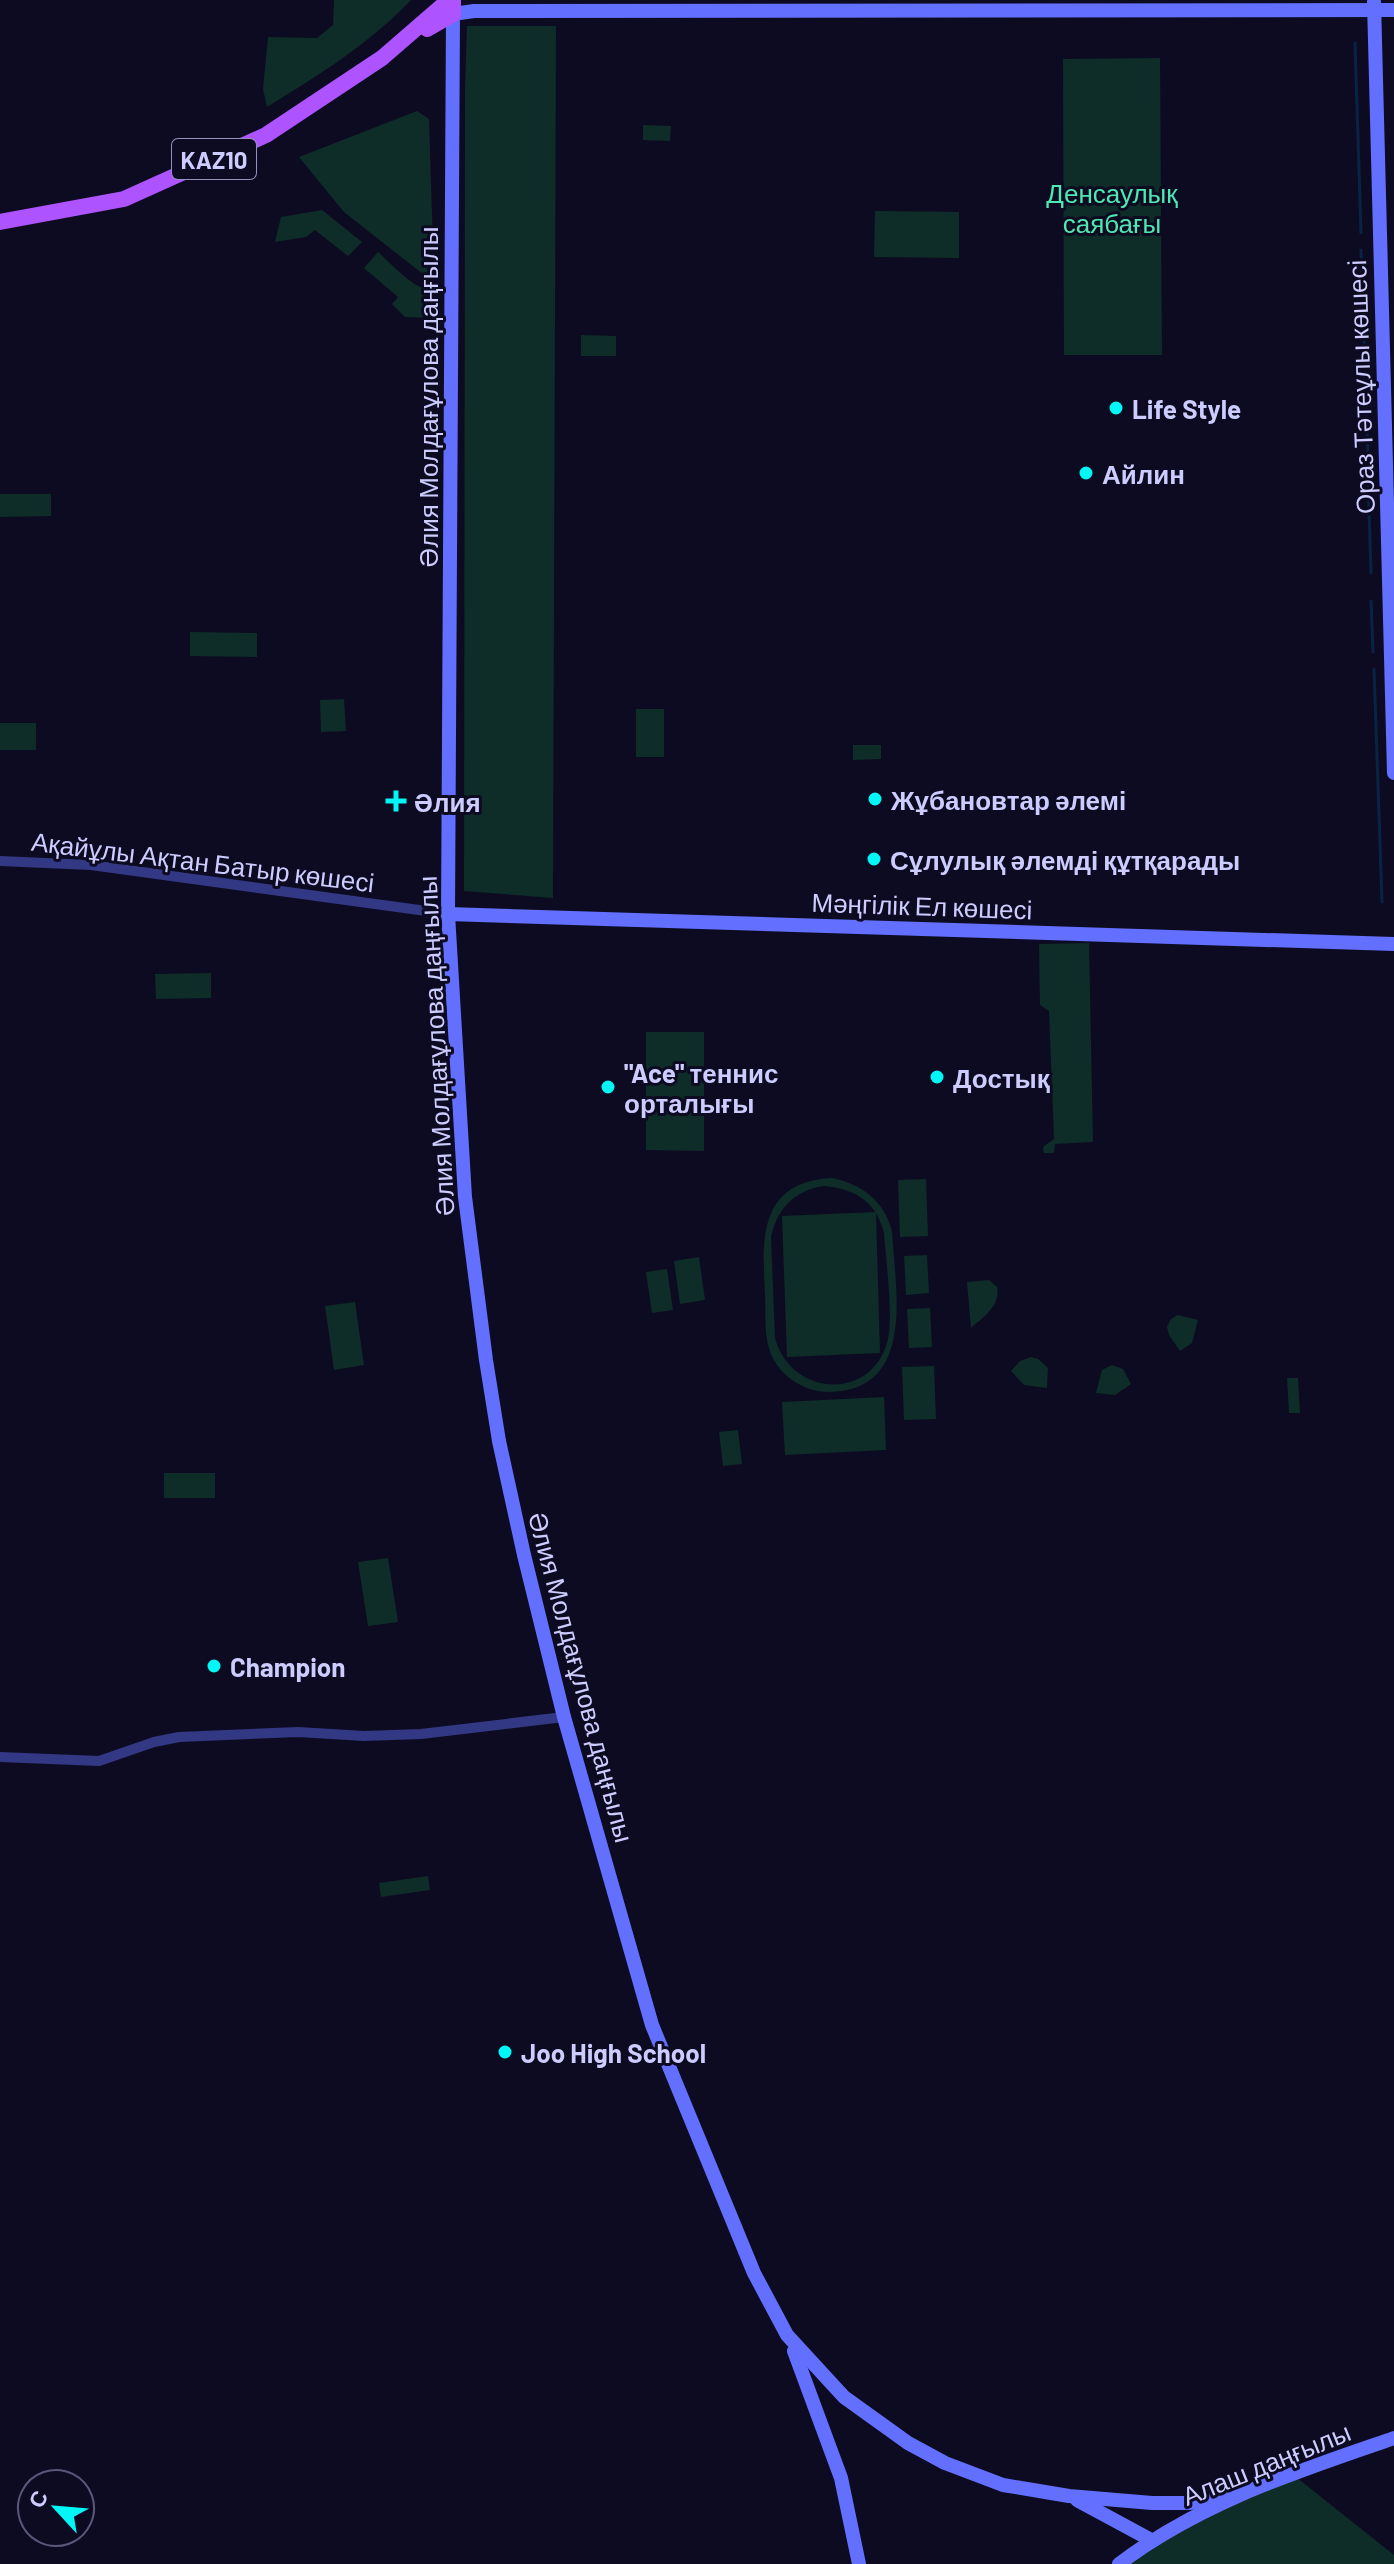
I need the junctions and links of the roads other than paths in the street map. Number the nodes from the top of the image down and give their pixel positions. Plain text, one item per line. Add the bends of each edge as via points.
1 (452, 5) edge
2 (692, 5) edge
3 (1374, 5) edge
4 (1394, 10) edge
5 (0, 222) edge
6 (1394, 773) edge
7 (0, 861) edge
8 (448, 914) junction
9 (1394, 944) edge
10 (564, 1717) junction
11 (0, 1757) edge
12 (787, 2335) junction
13 (1394, 2438) edge
14 (1069, 2496) junction
15 (1235, 2496) junction
16 (1151, 2540) junction
17 (859, 2564) edge
18 (1119, 2564) edge

1 - 2 main road via 474,11
1 - 5 main road, KAZ10 via 365,71 266,135 124,199
1 - 8 main road, Әлия Молдағұлова даңғылы
2 - 3 main road
3 - 4 main road
3 - 6 main road, Ораз Тәтеұлы көшесі
7 - 8 street, Ақайұлы Ақтан Батыр көшесі via 91,865
8 - 9 main road, Мәңгілік Ел көшесі
8 - 10 main road, Әлия Молдағұлова даңғылы via 465,1197 486,1360 502,1455
10 - 11 street via 421,1734 179,1737 99,1761
10 - 12 main road, Әлия Молдағұлова даңғылы via 652,2025 754,2273
12 - 14 main road via 844,2397 908,2443 977,2477
12 - 17 main road via 841,2478
13 - 15 main road, Алаш даңғылы
14 - 15 main road via 1189,2503
14 - 16 main road
15 - 16 main road, Алаш даңғылы
16 - 18 main road, Алаш даңғылы

